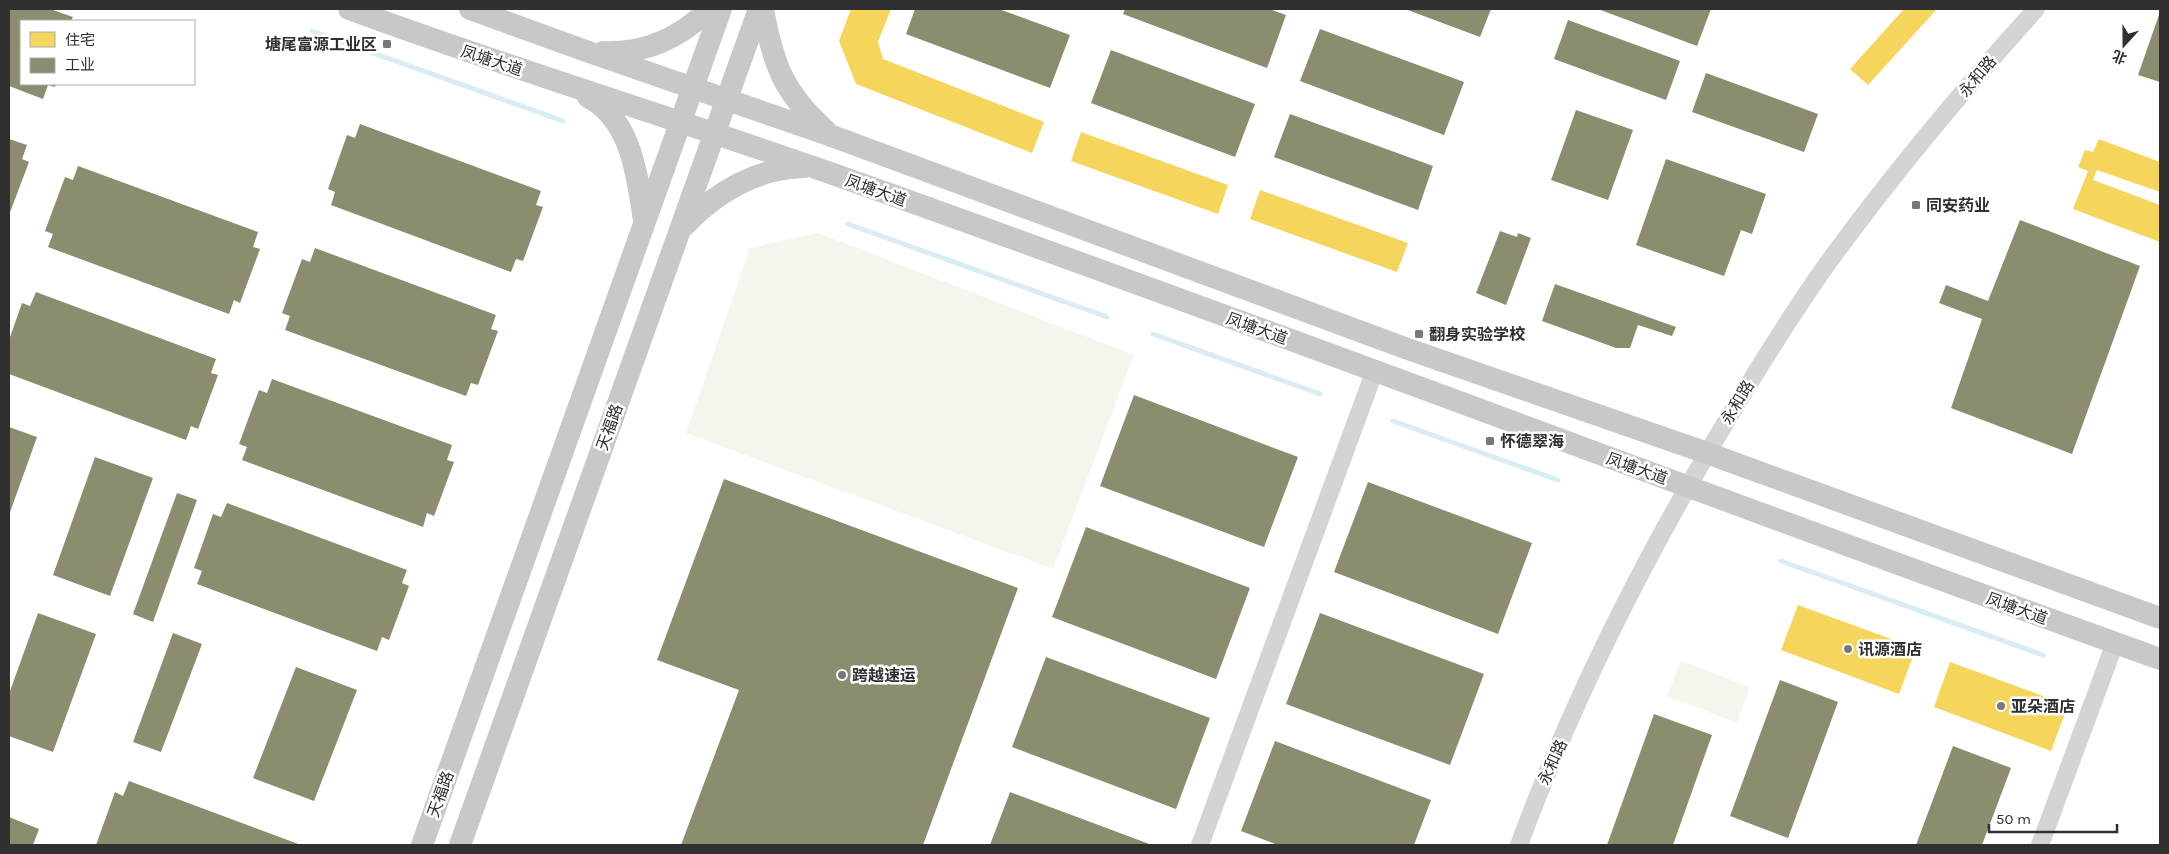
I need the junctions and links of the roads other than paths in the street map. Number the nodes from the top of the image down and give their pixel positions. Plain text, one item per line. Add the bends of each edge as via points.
1 (349, 9) edge
2 (470, 9) edge
3 (709, 9) edge
4 (721, 9) edge
5 (761, 9) edge
6 (2036, 9) edge
7 (586, 51) junction
8 (563, 83) junction
9 (693, 88) junction
10 (726, 100) junction
11 (680, 123) junction
12 (714, 134) junction
13 (832, 136) junction
14 (812, 167) junction
15 (644, 224) junction
16 (679, 233) junction
17 (1375, 370) junction
18 (1707, 453) junction
19 (1686, 487) junction
20 (2160, 618) edge
21 (2115, 643) junction
22 (2160, 659) edge
23 (422, 845) edge
24 (460, 845) edge
25 (1200, 845) edge
26 (1518, 845) edge
27 (2040, 845) edge

1 - 8 main road, 凤塘大道
2 - 7 main road, 凤塘大道
3 - 7 main road via 688,28 644,49 617,53
4 - 9 main road, 天福路
5 - 10 main road, 天福路
5 - 13 main road via 782,78 794,99
6 - 18 street, 永和路 via 1983,68 1826,266 1765,356
7 - 9 main road, 凤塘大道
8 - 11 main road, 凤塘大道
8 - 15 main road via 594,100 621,129 631,152
9 - 10 main road, 凤塘大道
9 - 11 main road, 天福路
10 - 12 main road, 天福路
10 - 13 main road, 凤塘大道
11 - 12 main road, 凤塘大道
11 - 15 main road, 天福路
12 - 14 main road, 凤塘大道
12 - 16 main road, 天福路
13 - 18 main road, 凤塘大道 via 1396,345
14 - 16 main road via 770,171 746,180 702,206
14 - 17 main road, 凤塘大道
15 - 23 main road, 天福路
16 - 24 main road, 天福路
17 - 19 main road, 凤塘大道
17 - 25 street
18 - 19 street, 永和路
18 - 20 main road, 凤塘大道
19 - 21 main road, 凤塘大道
19 - 26 street, 永和路 via 1610,631 1538,792
21 - 22 main road, 凤塘大道
21 - 27 street

